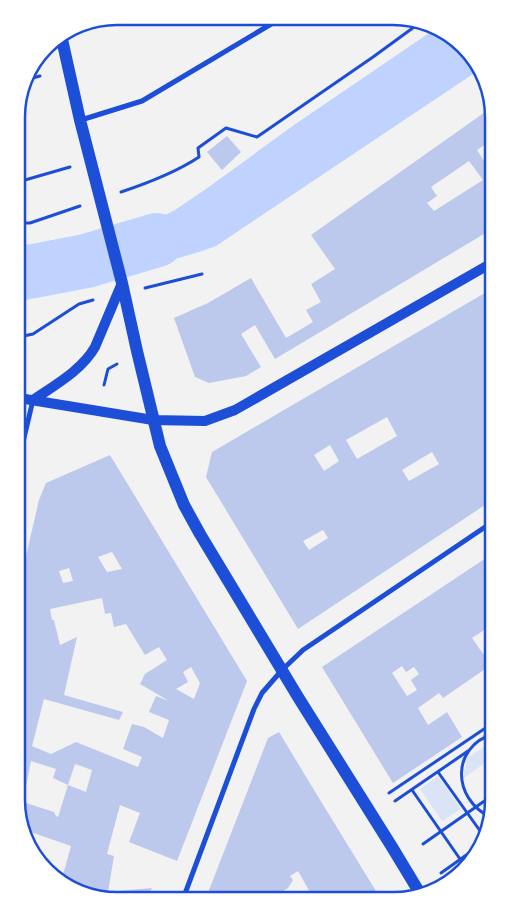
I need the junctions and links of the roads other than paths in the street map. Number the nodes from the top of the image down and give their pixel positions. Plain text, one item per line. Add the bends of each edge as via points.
1 (270, 25) edge
2 (63, 43) edge
3 (80, 120) junction
4 (485, 267) edge
5 (122, 283) junction
6 (25, 399) edge
7 (33, 400) junction
8 (153, 420) junction
9 (25, 434) edge
10 (485, 528) edge
11 (282, 670) junction
12 (417, 889) edge
13 (186, 892) edge

1 - 3 street via 142,101
2 - 3 main road
3 - 5 main road
4 - 8 main road via 235,410 205,421
5 - 7 main road via 90,356 71,374
5 - 8 main road
6 - 7 main road
7 - 8 main road
7 - 9 street
8 - 11 main road via 184,505
10 - 11 street via 303,650
11 - 12 main road
11 - 13 street via 262,692 254,709

